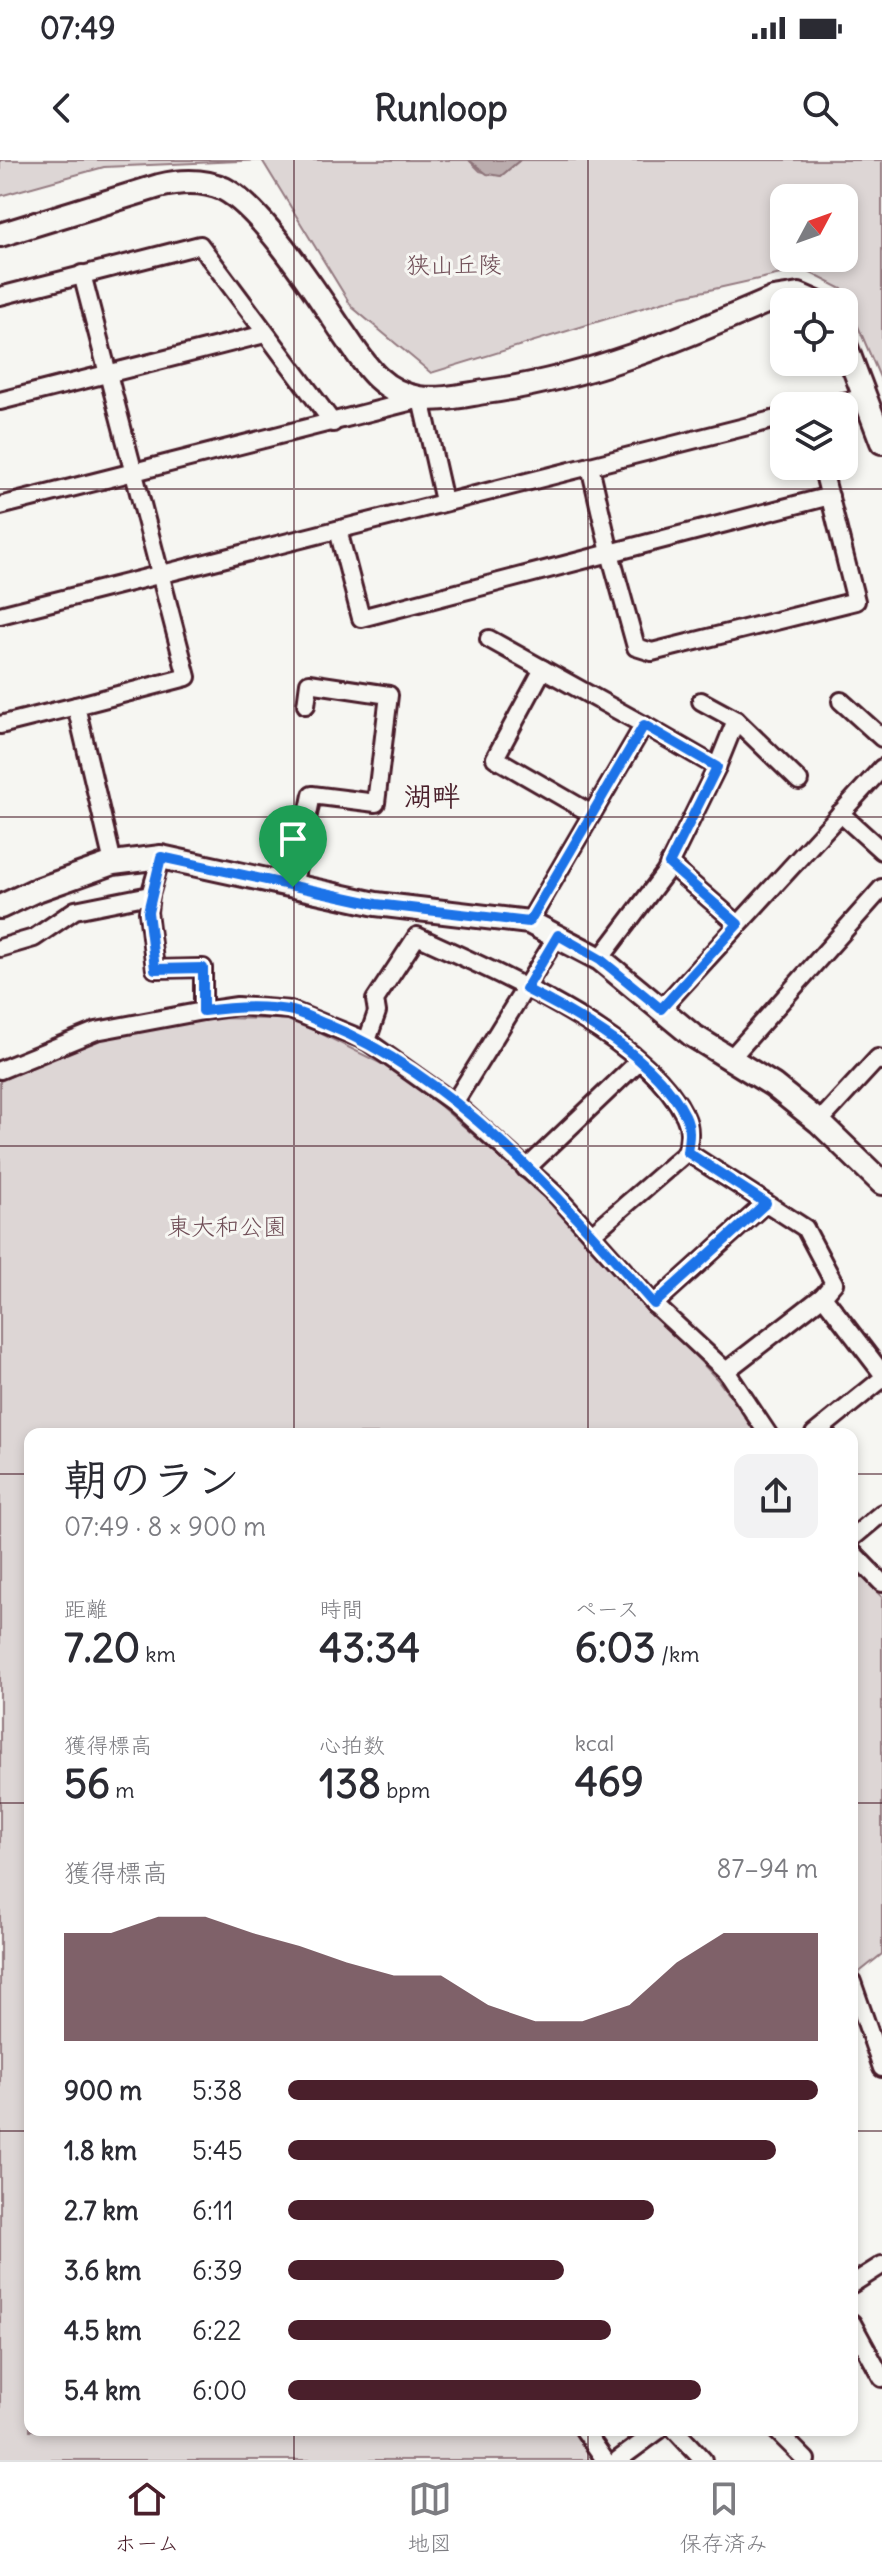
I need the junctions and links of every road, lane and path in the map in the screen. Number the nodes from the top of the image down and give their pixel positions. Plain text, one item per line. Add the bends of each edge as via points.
1 (0, 235) edge
2 (82, 274) junction
3 (0, 296) edge
4 (770, 301) edge
5 (265, 334) junction
6 (107, 375) junction
7 (857, 376) edge
8 (865, 397) junction
9 (421, 399) junction
10 (858, 399) edge
11 (0, 401) edge
12 (770, 421) edge
13 (333, 423) junction
14 (882, 442) edge
15 (590, 466) junction
16 (131, 473) junction
17 (826, 480) edge
18 (830, 496) junction
19 (444, 501) junction
20 (0, 506) edge
21 (338, 530) junction
22 (610, 553) junction
23 (159, 574) junction
24 (0, 615) edge
25 (489, 639) dead end
26 (543, 669) junction
27 (701, 701) dead end
28 (841, 701) dead end
29 (306, 705) dead end
30 (76, 706) junction
31 (736, 720) junction
32 (0, 725) edge
33 (644, 725) junction
34 (882, 738) edge
35 (717, 767) junction
36 (882, 768) edge
37 (799, 781) dead end
38 (840, 813) junction
39 (592, 814) junction
40 (882, 851) edge
41 (161, 857) junction
42 (113, 863) junction
43 (669, 864) junction
44 (293, 887) junction
45 (882, 888) edge
46 (150, 895) junction
47 (0, 907) edge
48 (529, 922) junction
49 (738, 924) junction
50 (558, 935) junction
51 (1, 943) edge
52 (600, 959) junction
53 (526, 989) junction
54 (661, 1009) junction
55 (203, 1011) junction
56 (367, 1041) junction
57 (731, 1058) junction
58 (882, 1061) edge
59 (638, 1062) junction
60 (0, 1070) edge
61 (454, 1103) junction
62 (819, 1122) junction
63 (687, 1152) junction
64 (526, 1169) junction
65 (882, 1183) edge
66 (766, 1203) junction
67 (592, 1234) junction
68 (823, 1296) junction
69 (654, 1304) junction
70 (726, 1371) junction
71 (882, 1373) edge
72 (882, 1379) edge
73 (764, 1428) edge
74 (821, 1428) edge
75 (882, 1513) edge
76 (858, 1533) edge
77 (858, 1558) edge
78 (882, 1583) edge
79 (858, 1994) edge
80 (877, 2031) edge
81 (882, 2068) edge
82 (882, 2265) edge
83 (858, 2280) edge
84 (858, 2334) edge
85 (882, 2378) edge
86 (588, 2436) edge
87 (651, 2436) edge
88 (681, 2436) edge
89 (782, 2436) edge
90 (605, 2460) edge
91 (618, 2460) edge
92 (703, 2460) edge
93 (806, 2460) edge

1 - 9 street via 171,183 226,190 242,201 287,255 368,370 391,388
2 - 3 street
2 - 5 street via 200,245
2 - 6 street
4 - 9 street via 562,380
5 - 6 street
5 - 13 street
6 - 11 street
6 - 16 street
7 - 8 street
8 - 10 street
8 - 14 street
9 - 13 street
9 - 19 street
12 - 15 street
13 - 16 street
15 - 19 street
15 - 22 street
16 - 20 street
16 - 23 street
17 - 18 street
18 - 22 street
18 - 22 street via 856,601 652,652 636,647
19 - 21 street
21 - 22 street via 361,618
21 - 23 street
23 - 24 street
23 - 30 street via 187,677
25 - 26 street
26 - 33 street
26 - 39 street via 495,758
27 - 31 street
28 - 34 street
29 - 44 street via 309,683 389,695 376,803 312,795
30 - 32 street
30 - 42 street
31 - 35 street
31 - 37 street
33 - 35 street
33 - 39 street
35 - 43 street
36 - 38 street
38 - 40 street
38 - 49 street
39 - 48 street
41 - 42 street
41 - 44 street
41 - 46 street
42 - 47 street
43 - 49 street
43 - 52 street
44 - 48 street via 376,904
45 - 57 street
46 - 51 street via 75,910 34,938
46 - 55 street via 155,969 203,968
48 - 50 street
49 - 54 street
50 - 52 street
50 - 53 street
52 - 54 street
53 - 56 street via 417,936 375,1000 377,1012
53 - 59 street via 605,1033
53 - 61 street
54 - 57 street
55 - 56 street via 237,1006 290,1010
55 - 60 street via 96,1031
56 - 61 street
57 - 62 street
58 - 62 street via 878,1058
59 - 63 street via 685,1115 690,1132
59 - 64 street
61 - 64 street
62 - 65 street
63 - 66 street
63 - 67 street
64 - 67 street
66 - 68 street via 805,1228 822,1254 834,1283
66 - 69 street
67 - 69 street
68 - 70 street
68 - 71 street
69 - 70 street
70 - 73 street
72 - 74 street
75 - 76 street
77 - 78 street
79 - 80 street
80 - 81 street
82 - 83 street
84 - 85 street
86 - 90 street
87 - 91 street
88 - 92 street
89 - 93 street

